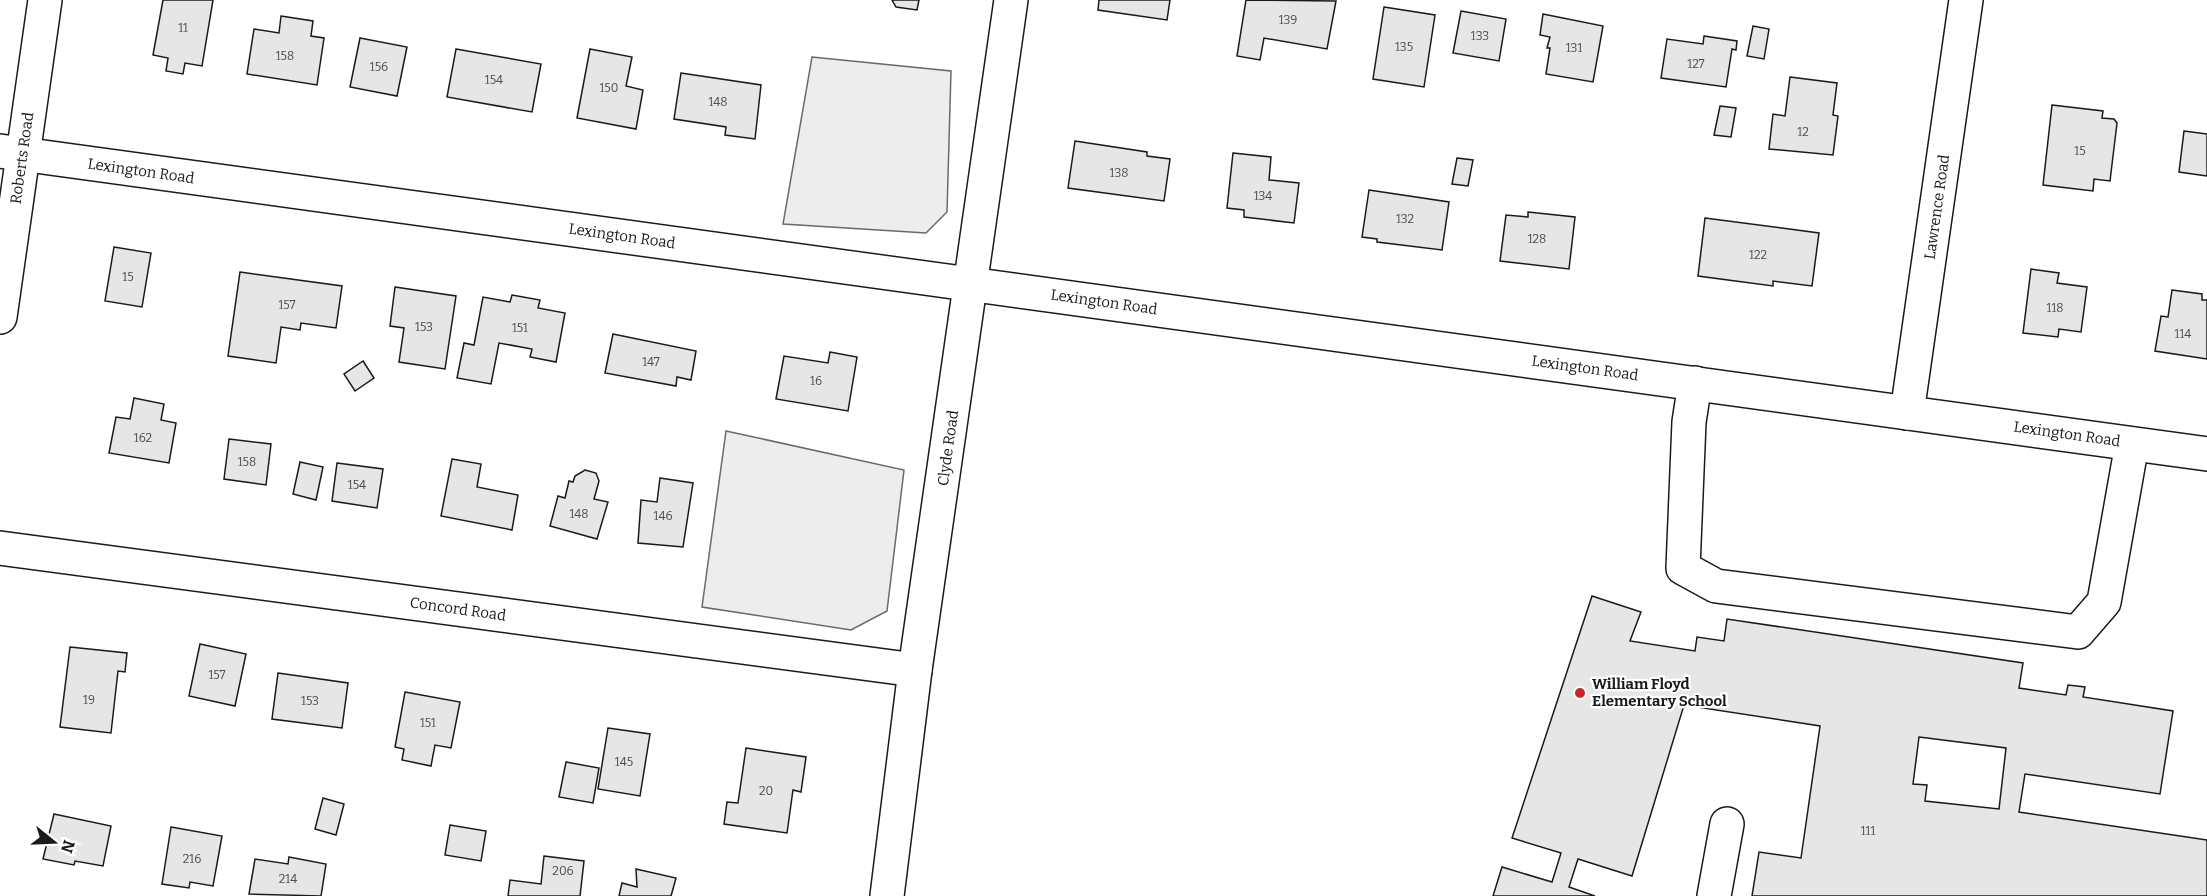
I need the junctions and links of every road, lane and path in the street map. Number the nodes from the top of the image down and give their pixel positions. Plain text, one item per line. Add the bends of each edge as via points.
1 (45, 0) edge
2 (1011, 0) edge
3 (1966, 0) edge
4 (11, 153) edge
5 (972, 284) junction
6 (0, 317) edge
7 (1695, 383) junction
8 (1907, 413) junction
9 (2132, 444) junction
10 (2207, 454) edge
11 (0, 548) edge
12 (915, 670) junction
13 (1726, 824) dead end
14 (887, 896) edge
15 (1714, 896) edge

1 - 4 street, Roberts Road
2 - 5 street, Clyde Road
3 - 8 street, Lawrence Road
4 - 5 street, Lexington Road
4 - 6 street, Roberts Road
5 - 7 street, Lexington Road
5 - 12 street, Clyde Road
7 - 8 street, Lexington Road
7 - 9 street via 1689,422 1683,568 1716,586 2078,632 2104,602
8 - 9 street, Lexington Road
9 - 10 street, Lexington Road
11 - 12 street, Concord Road
12 - 14 street, Clyde Road
13 - 15 street

